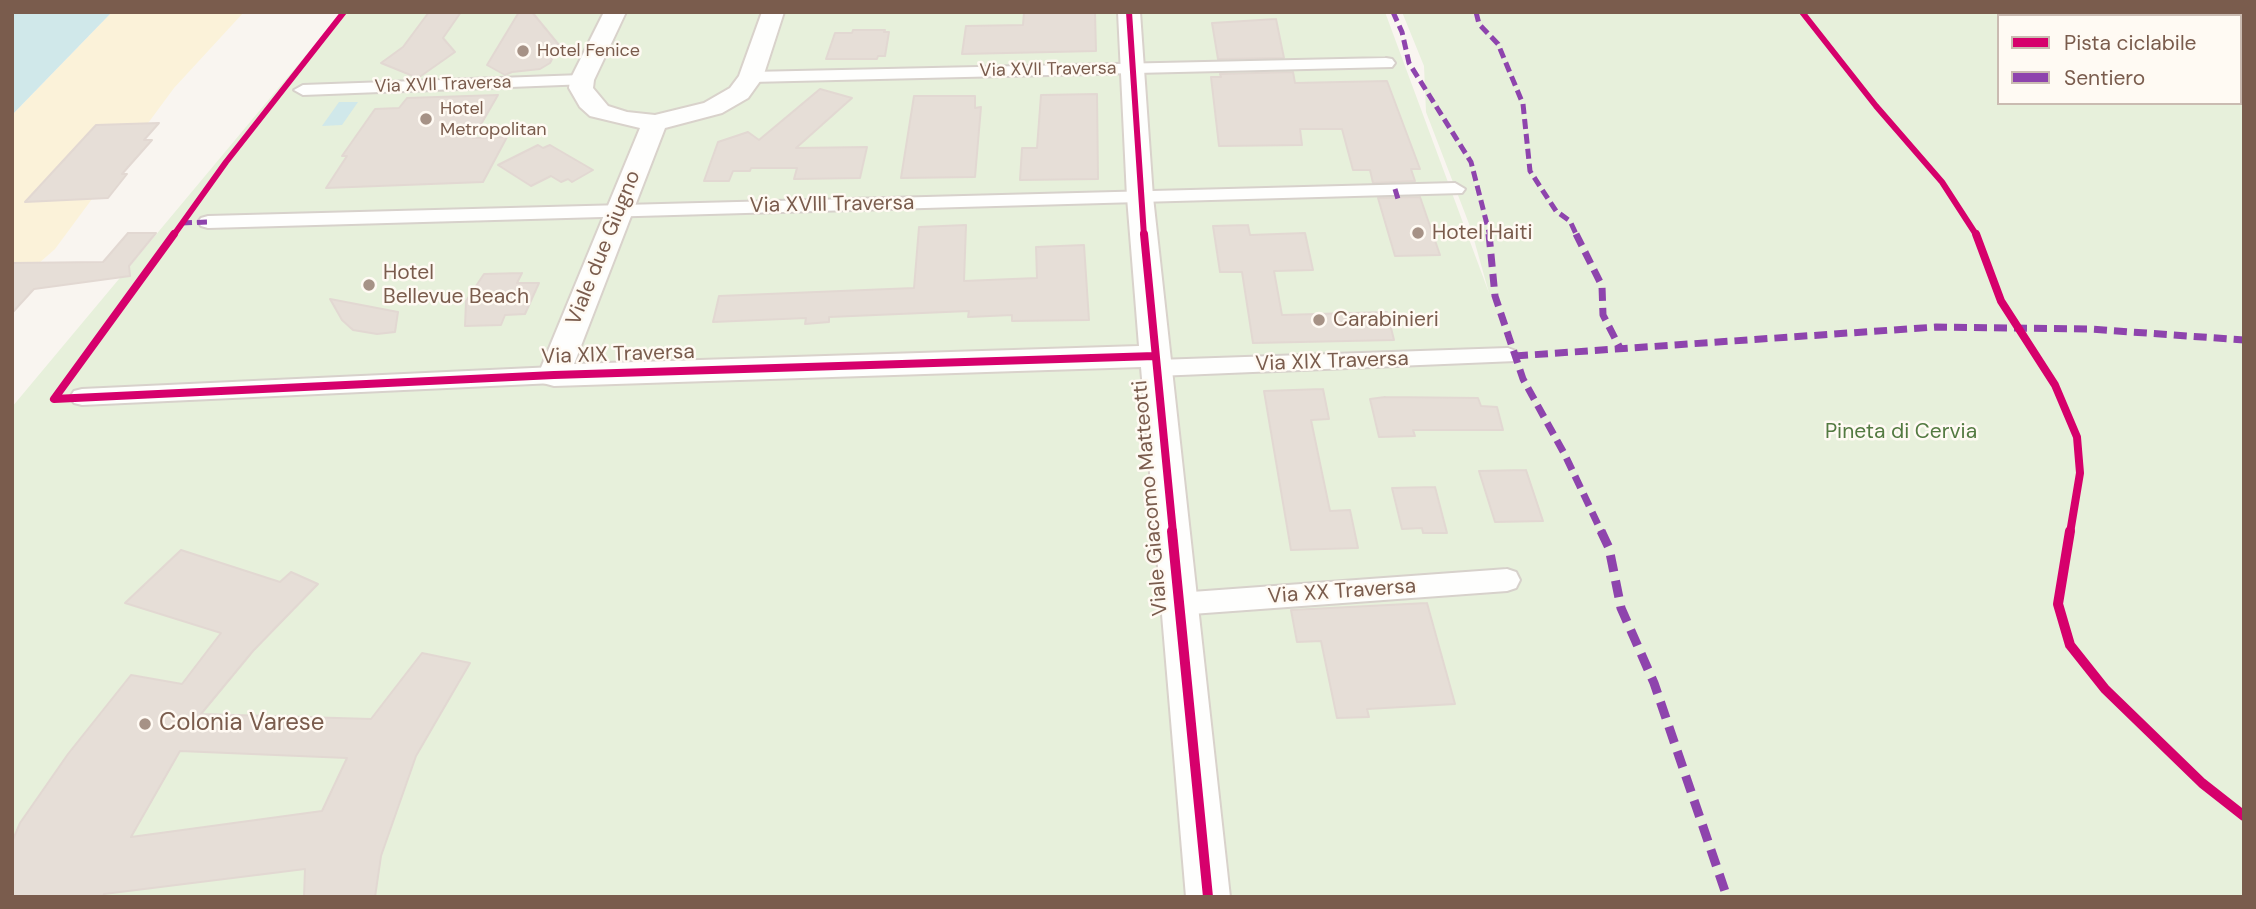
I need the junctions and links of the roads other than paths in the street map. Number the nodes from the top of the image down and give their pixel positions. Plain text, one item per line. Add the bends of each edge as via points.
1 (615, 12) edge
2 (773, 12) edge
3 (1129, 12) edge
4 (1387, 63) dead end
5 (1134, 68) junction
6 (751, 77) junction
7 (582, 80) junction
8 (303, 90) dead end
9 (654, 122) junction
10 (1455, 189) dead end
11 (1140, 197) junction
12 (618, 210) junction
13 (208, 222) dead end
14 (1508, 356) dead end
15 (1156, 362) junction
16 (554, 375) junction
17 (82, 397) dead end
18 (1507, 580) dead end
19 (1178, 604) junction
20 (1208, 897) edge

1 - 7 street
2 - 6 street
3 - 5 street, Viale Giacomo Matteotti
4 - 5 street, Via XVII Traversa
5 - 6 street, Via XVII Traversa
5 - 11 street, Viale Giacomo Matteotti
6 - 9 street via 739,93 713,108
7 - 8 street, Via XVII Traversa
7 - 9 street via 584,94 599,111
9 - 12 street, Viale due Giugno
10 - 11 street, Via XVIII Traversa
11 - 12 street, Via XVIII Traversa
11 - 15 street, Viale Giacomo Matteotti
12 - 13 street, Via XVIII Traversa
12 - 16 street, Viale due Giugno
14 - 15 street, Via XIX Traversa
15 - 16 street, Via XIX Traversa
15 - 19 street, Viale Giacomo Matteotti
16 - 17 street, Via XIX Traversa
18 - 19 street, Via XX Traversa
19 - 20 street, Viale Giacomo Matteotti

